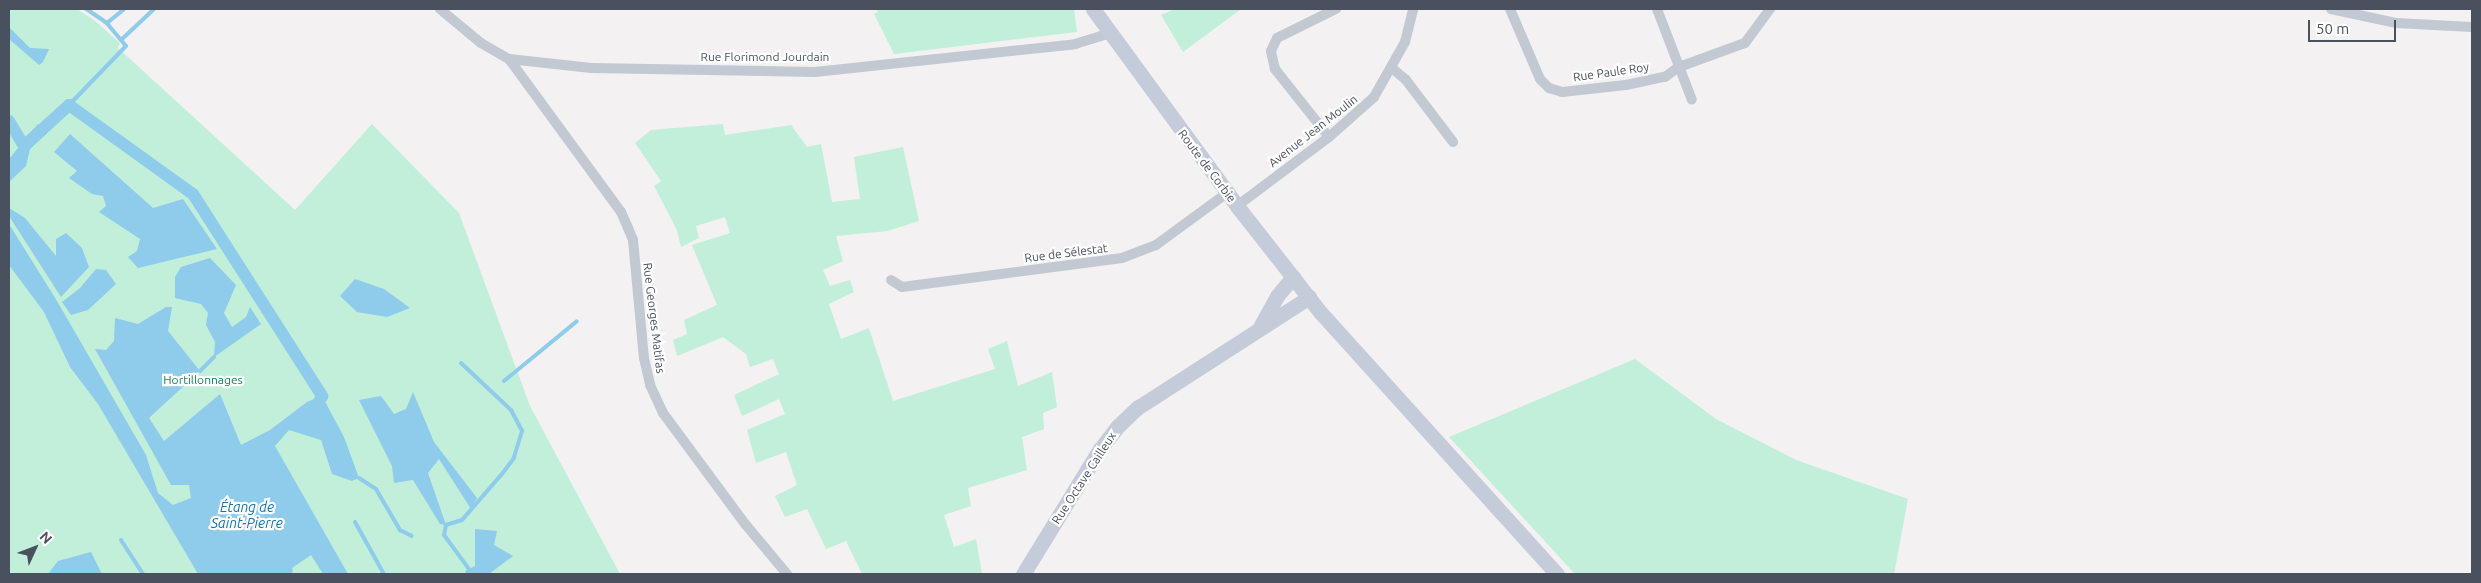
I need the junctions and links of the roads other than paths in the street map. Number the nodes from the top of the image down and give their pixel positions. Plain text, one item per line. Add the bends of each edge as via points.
1 (440, 9) edge
2 (1092, 9) edge
3 (1336, 9) edge
4 (1413, 9) edge
5 (1510, 9) edge
6 (1657, 9) edge
7 (1770, 9) edge
8 (2331, 9) edge
9 (2472, 27) edge
10 (1108, 34) junction
11 (509, 59) junction
12 (1680, 67) junction
13 (1393, 69) junction
14 (1692, 100) dead end
15 (1329, 137) junction
16 (1453, 142) dead end
17 (1227, 193) junction
18 (1237, 206) junction
19 (1293, 277) junction
20 (891, 280) dead end
21 (1309, 297) junction
22 (1260, 328) junction
23 (787, 574) edge
24 (1023, 574) edge
25 (1557, 574) edge

1 - 11 street via 480,43
2 - 10 main road, Route de Corbie
3 - 15 street via 1277,38 1271,50 1276,69
4 - 13 street, Avenue Jean Moulin via 1405,42
5 - 12 street, Rue Paule Roy via 1540,79 1549,88 1562,92 1626,85 1665,77
6 - 12 street
7 - 12 street, Rue Paule Roy via 1745,43
8 - 9 street via 2396,23
10 - 11 street, Rue Florimond Jourdain via 1075,44 815,72 592,68
10 - 17 main road, Route de Corbie
11 - 23 street, Rue Georges Matifas via 621,212 628,228 632,240 644,358 650,385 663,413 746,526
12 - 14 street
13 - 15 street, Avenue Jean Moulin via 1374,97
13 - 16 street via 1406,80
15 - 18 street, Avenue Jean Moulin
17 - 18 main road, Route de Corbie
17 - 20 street, Rue de Sélestat via 1156,245 1122,258 902,287
18 - 19 main road, Route de Corbie
19 - 21 main road, Route de Corbie
19 - 22 main road via 1277,296
21 - 22 main road, Rue Octave Cailleux
21 - 25 main road, Route de Corbie
22 - 24 main road, Rue Octave Cailleux via 1137,408 1117,427

